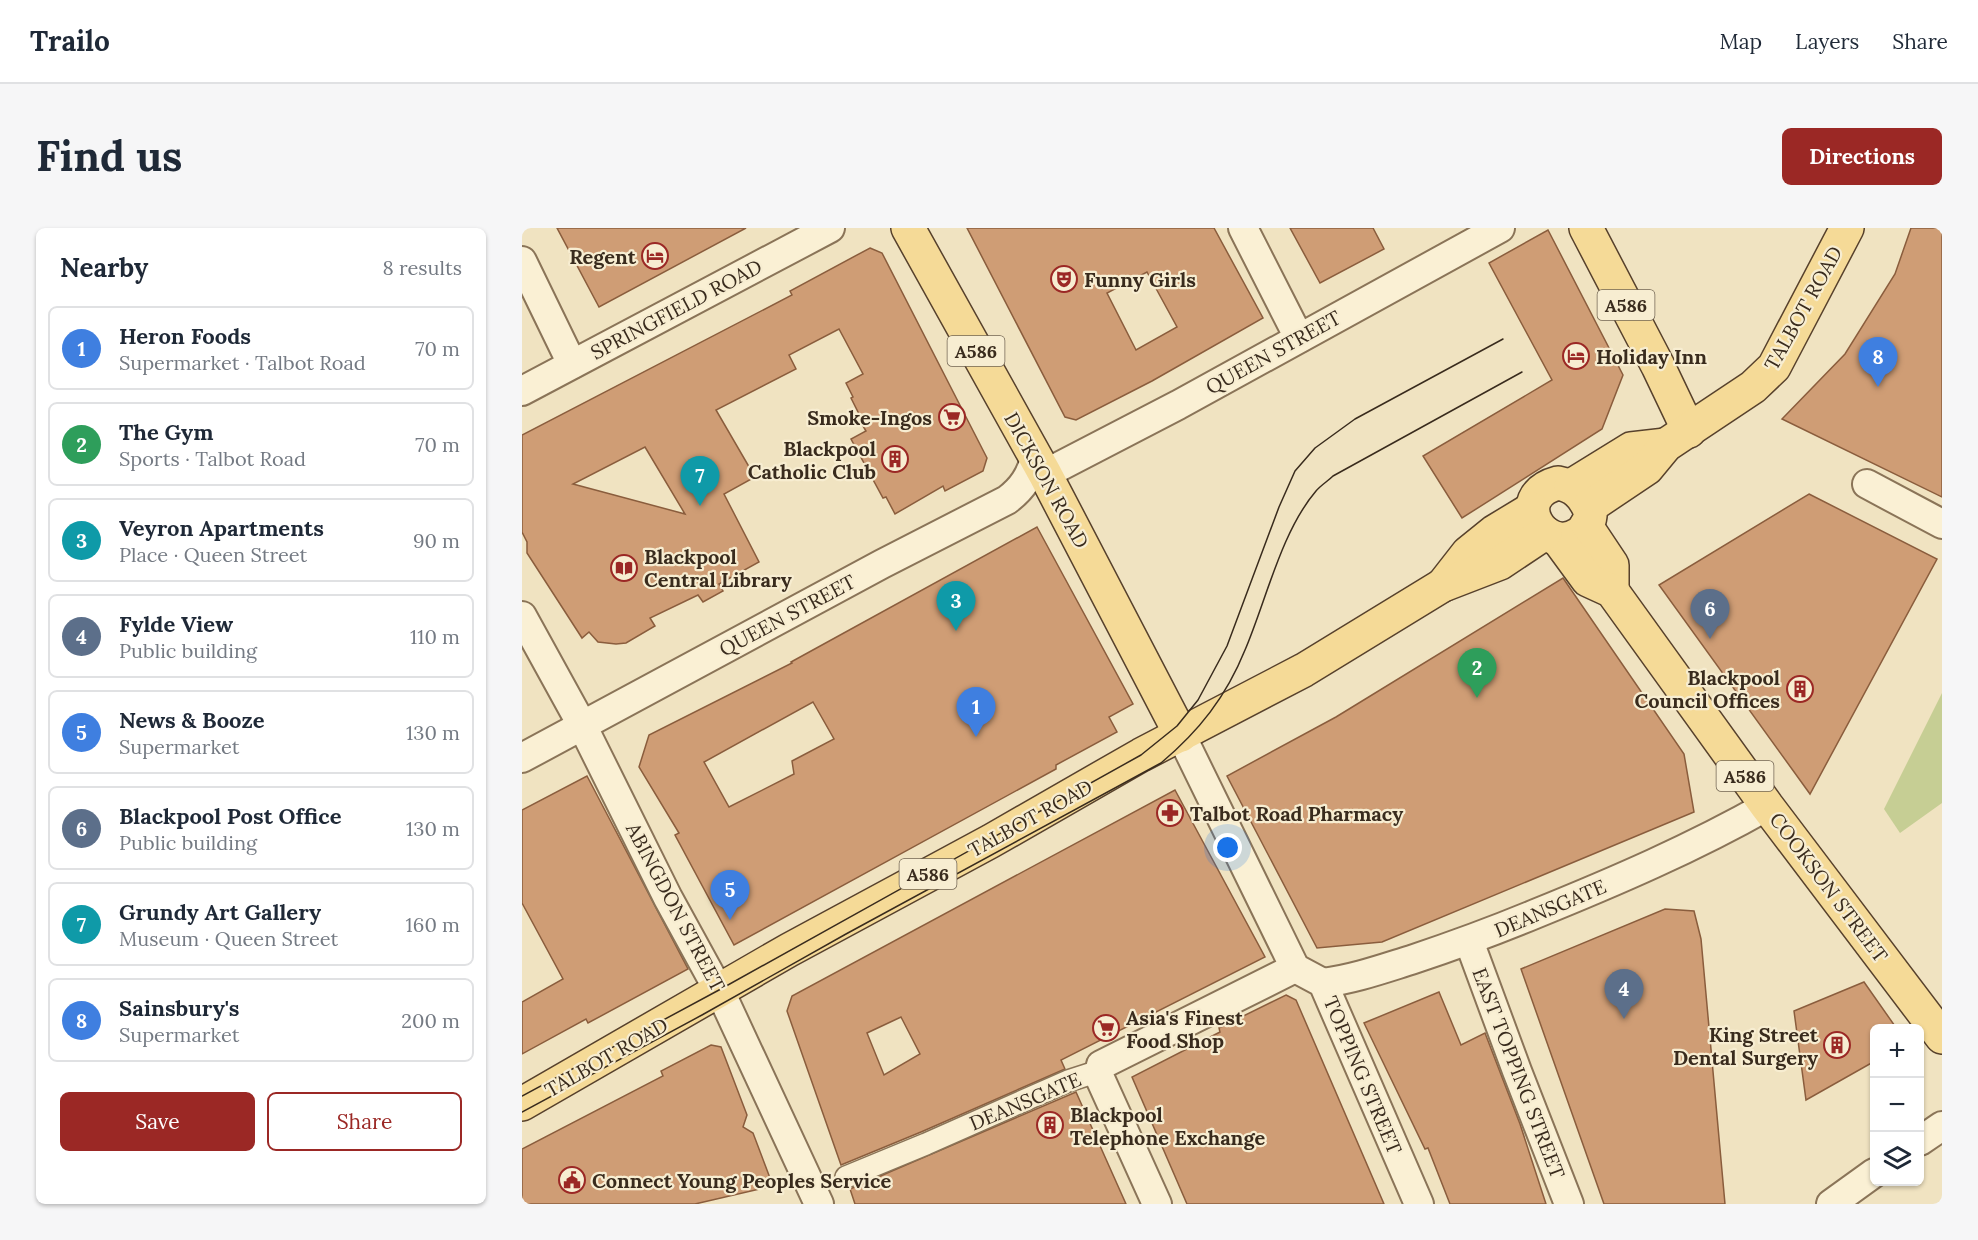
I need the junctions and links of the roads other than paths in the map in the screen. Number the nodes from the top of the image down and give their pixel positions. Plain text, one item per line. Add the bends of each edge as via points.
1 (830, 228) edge
2 (908, 228) edge
3 (1243, 228) edge
4 (1500, 228) edge
5 (1586, 228) edge
6 (1847, 228) edge
7 (522, 261) edge
8 (1299, 338) junction
9 (572, 364) junction
10 (1667, 383) junction
11 (522, 391) edge
12 (1735, 399) junction
13 (1677, 438) junction
14 (1040, 466) junction
15 (1867, 484) dead end
16 (1564, 517) junction
17 (1942, 524) edge
18 (522, 616) edge
19 (582, 725) junction
20 (1181, 735) junction
21 (522, 758) edge
22 (1767, 806) junction
23 (1469, 941) junction
24 (1295, 968) junction
25 (1323, 983) junction
26 (719, 990) junction
27 (1942, 1037) edge
28 (1099, 1071) junction
29 (522, 1104) edge
30 (1942, 1126) edge
31 (1924, 1138) edge
32 (846, 1177) dead end
33 (1870, 1177) edge
34 (819, 1204) edge
35 (1157, 1204) edge
36 (1419, 1204) edge
37 (1569, 1204) edge
38 (1831, 1204) edge

1 - 9 street, SPRINGFIELD ROAD
2 - 14 main road, DICKSON ROAD / A586
3 - 8 street
4 - 8 street, QUEEN STREET
5 - 10 main road, A586
6 - 12 main road, TALBOT ROAD via 1774,367
7 - 9 street
8 - 14 street, QUEEN STREET via 1178,405
9 - 11 street, SPRINGFIELD ROAD
10 - 12 main road
10 - 13 main road, A586
12 - 13 main road, TALBOT ROAD
13 - 16 main road, TALBOT ROAD via 1631,449
14 - 19 street, QUEEN STREET via 1007,500
14 - 20 main road, DICKSON ROAD / A586
15 - 17 street
16 - 20 main road, TALBOT ROAD / A586 via 1494,532 1468,553 1443,585 1304,670
16 - 22 main road, COOKSON STREET / A586 via 1588,580 1612,591
18 - 19 street, ABINGDON STREET
19 - 21 street, QUEEN STREET
19 - 26 street, ABINGDON STREET via 668,898
20 - 24 street
20 - 26 main road, TALBOT ROAD / A586
22 - 23 street, DEANSGATE via 1607,885
22 - 27 main road, COOKSON STREET / A586
23 - 25 street, DEANSGATE via 1353,979
23 - 37 street, EAST TOPPING STREET
24 - 25 street, TOPPING STREET
24 - 28 street, DEANSGATE via 1105,1062
25 - 36 street, TOPPING STREET
26 - 29 main road, TALBOT ROAD / A586
26 - 34 street, ABINGDON STREET
28 - 32 street, DEANSGATE
28 - 35 street
30 - 31 street
33 - 38 street

